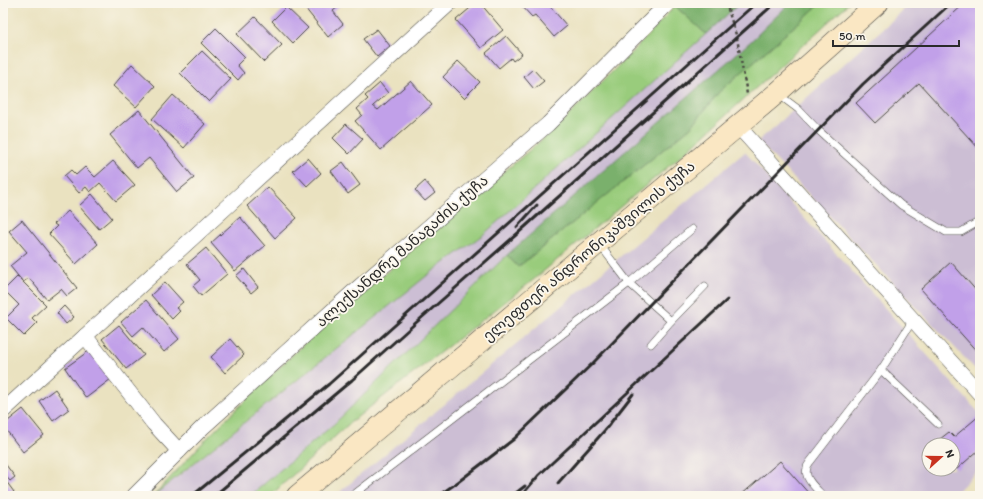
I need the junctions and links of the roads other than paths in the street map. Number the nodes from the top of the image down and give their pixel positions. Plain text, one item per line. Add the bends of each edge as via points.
1 (450, 3) edge
2 (668, 3) edge
3 (878, 3) edge
4 (777, 93) junction
5 (744, 120) junction
6 (980, 222) edge
7 (692, 229) dead end
8 (598, 243) junction
9 (629, 283) junction
10 (704, 286) dead end
11 (913, 320) junction
12 (671, 321) junction
13 (85, 336) junction
14 (651, 344) dead end
15 (881, 370) junction
16 (980, 394) edge
17 (3, 411) edge
18 (938, 424) dead end
19 (179, 451) junction
20 (134, 496) edge
21 (297, 496) edge
22 (352, 496) edge
23 (823, 496) edge

1 - 13 street
2 - 19 street, ალექსანდრე მანაგაძის ქუჩა via 548,124 352,293
3 - 4 main road, ელეფთერ ანდრონიკაშვილის ქუჩა
4 - 5 main road, ელეფთერ ანდრონიკაშვილის ქუჩა
4 - 6 lane via 798,109 900,204 946,232 961,232
5 - 8 main road, ელეფთერ ანდრონიკაშვილის ქუჩა
5 - 11 street
7 - 9 lane
8 - 9 lane
8 - 21 main road, ელეფთერ ანდრონიკაშვილის ქუჩა
9 - 12 lane
9 - 22 lane
10 - 12 lane
11 - 15 lane
11 - 16 street
12 - 14 lane
13 - 17 street
13 - 19 street via 154,424
15 - 18 lane
15 - 23 lane via 806,469 806,476
19 - 20 street, ალექსანდრე მანაგაძის ქუჩა

